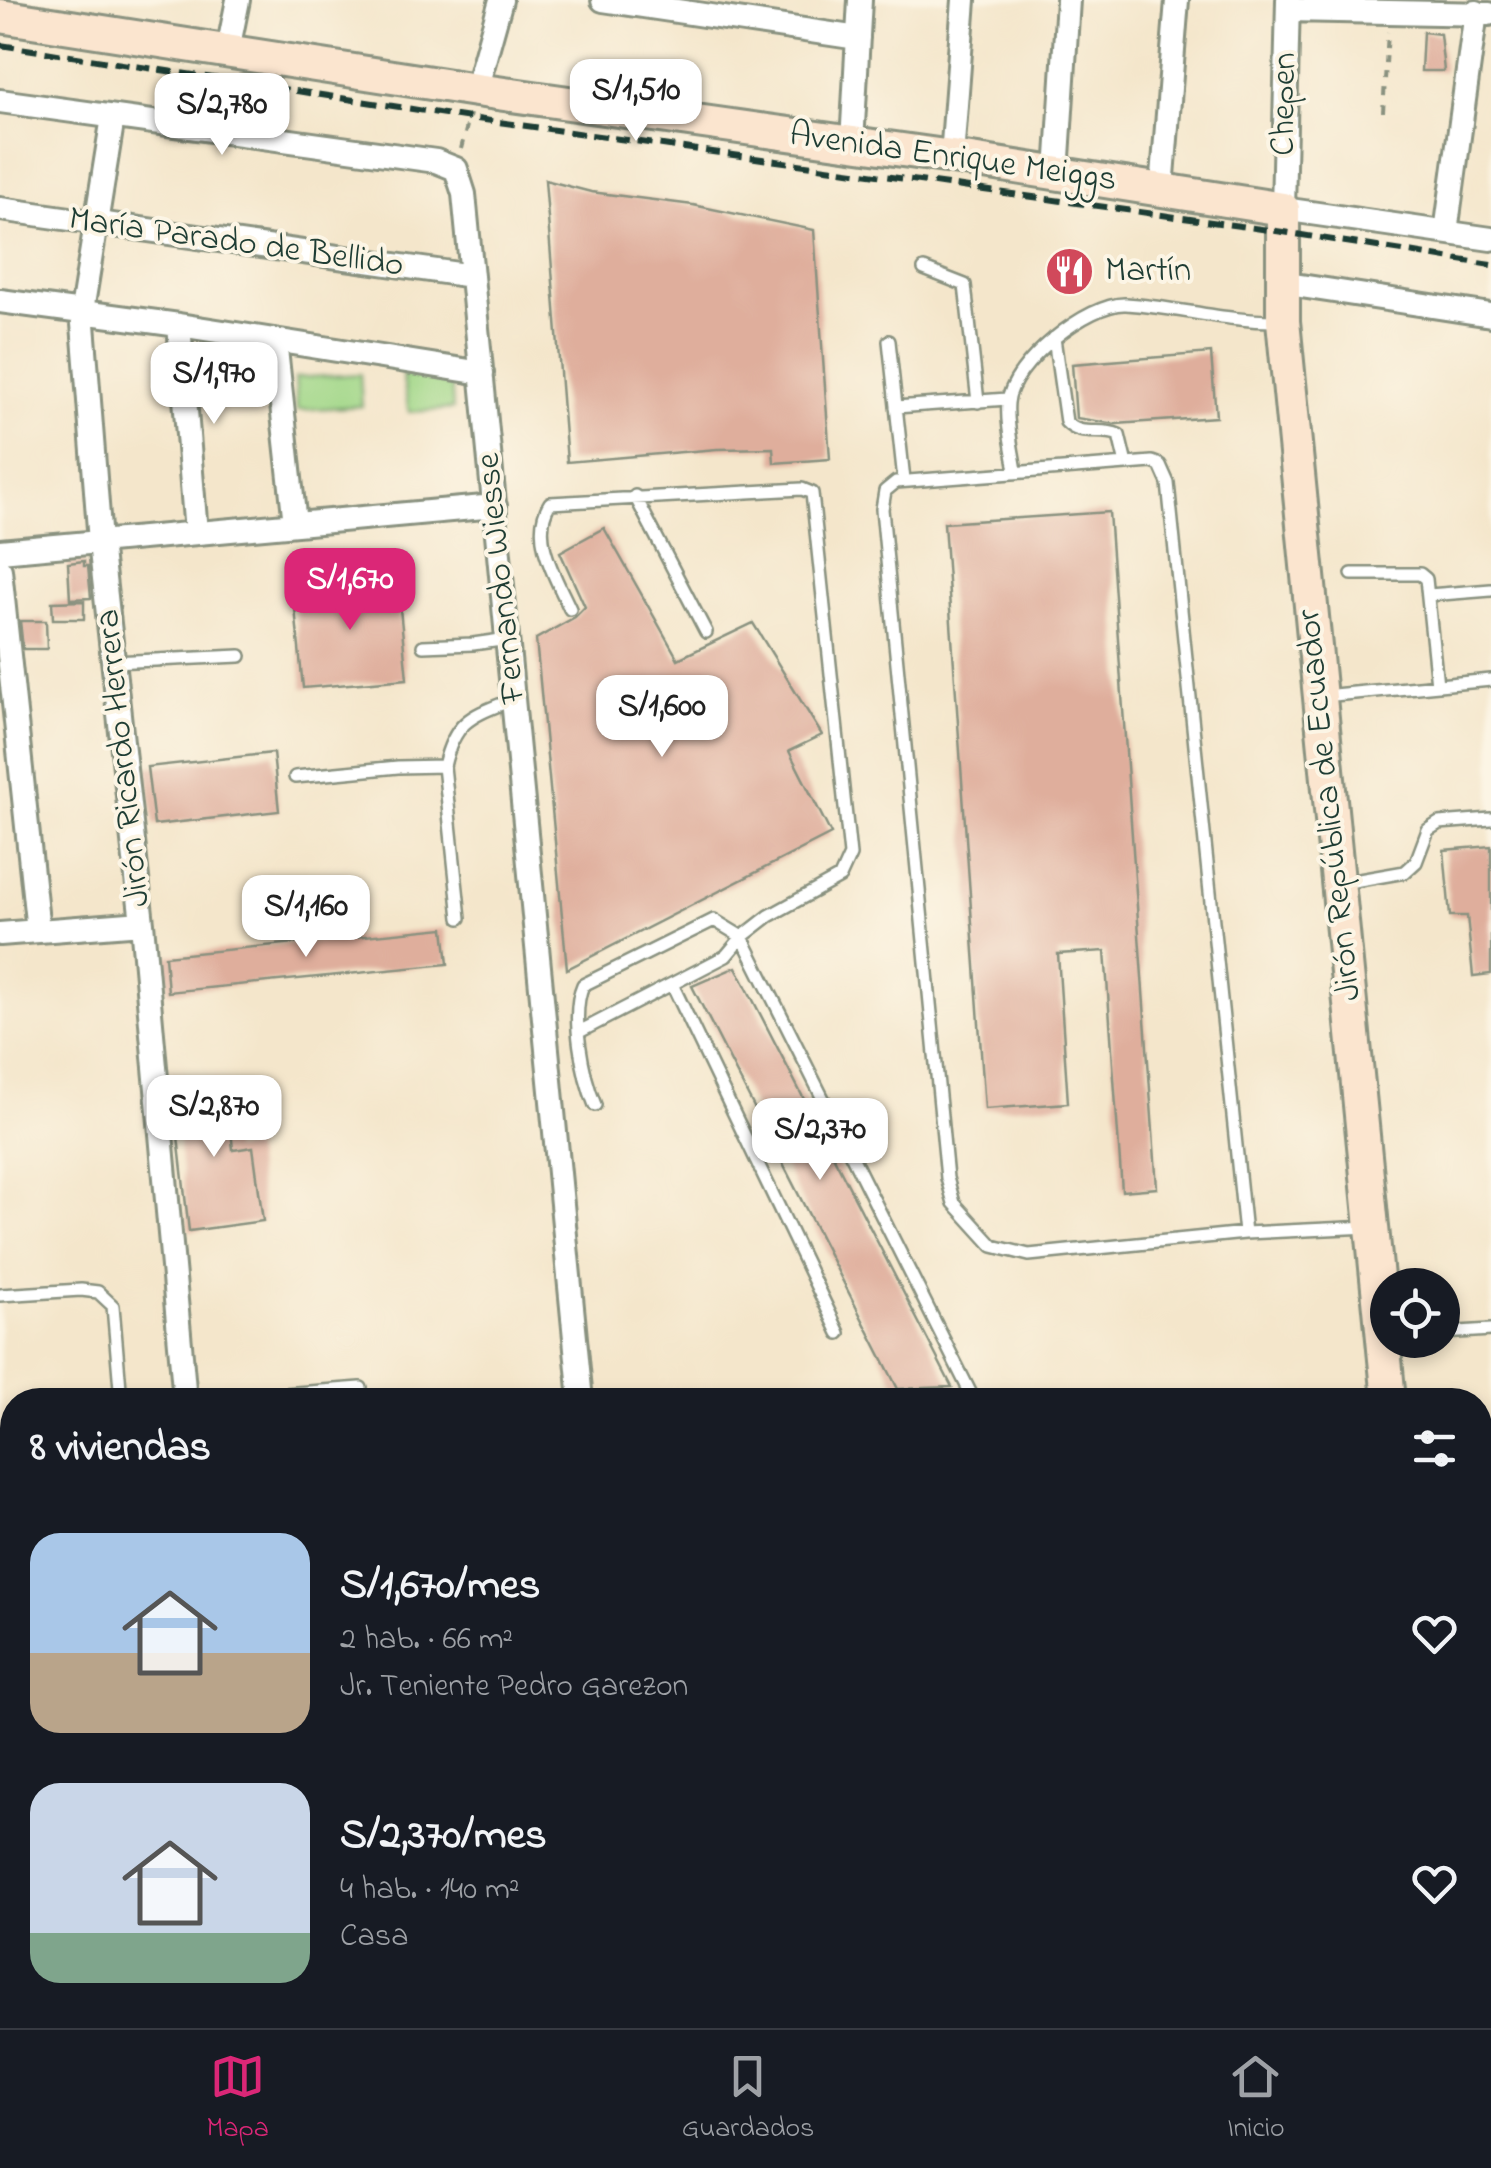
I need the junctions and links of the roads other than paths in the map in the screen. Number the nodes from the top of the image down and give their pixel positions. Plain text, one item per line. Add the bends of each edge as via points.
1 (238, 0) edge
2 (500, 0) edge
3 (603, 0) edge
4 (860, 0) edge
5 (964, 0) edge
6 (1068, 0) edge
7 (1177, 0) edge
8 (1288, 5) edge
9 (1484, 13) edge
10 (0, 16) edge
11 (858, 38) junction
12 (228, 50) junction
13 (0, 100) edge
14 (473, 104) junction
15 (112, 117) junction
16 (852, 143) junction
17 (952, 157) junction
18 (1056, 173) junction
19 (1162, 189) junction
20 (0, 209) edge
21 (1283, 209) junction
22 (96, 224) junction
23 (1446, 232) junction
24 (1491, 238) edge
25 (924, 269) dead end
26 (472, 276) junction
27 (1281, 283) junction
28 (0, 301) edge
29 (82, 311) junction
30 (1491, 315) edge
31 (1283, 321) junction
32 (179, 325) junction
33 (1054, 338) junction
34 (275, 340) junction
35 (889, 341) dead end
36 (482, 373) junction
37 (1007, 400) junction
38 (978, 402) junction
39 (896, 408) junction
40 (1126, 464) junction
41 (1016, 472) junction
42 (904, 480) junction
43 (634, 496) junction
44 (495, 506) junction
45 (296, 524) junction
46 (196, 533) junction
47 (100, 542) junction
48 (0, 551) edge
49 (0, 570) edge
50 (1352, 574) dead end
51 (1491, 590) edge
52 (1429, 595) junction
53 (570, 609) dead end
54 (706, 632) dead end
55 (508, 639) junction
56 (423, 646) dead end
57 (240, 656) dead end
58 (114, 662) junction
59 (1491, 680) edge
60 (1437, 685) junction
61 (1319, 696) junction
62 (514, 700) junction
63 (444, 766) junction
64 (296, 778) dead end
65 (1491, 819) edge
66 (1338, 884) junction
67 (460, 918) dead end
68 (142, 922) junction
69 (38, 931) junction
70 (0, 934) edge
71 (742, 936) junction
72 (672, 984) junction
73 (580, 1032) junction
74 (595, 1105) dead end
75 (1371, 1226) junction
76 (1244, 1233) junction
77 (1376, 1268) edge
78 (0, 1294) edge
79 (1491, 1330) edge
80 (1460, 1332) edge
81 (840, 1333) dead end
82 (1386, 1358) edge
83 (121, 1388) edge
84 (184, 1388) edge
85 (580, 1388) edge
86 (968, 1388) edge
87 (1388, 1388) edge

1 - 12 street
2 - 14 street
3 - 11 street
4 - 11 street
5 - 17 street
6 - 18 street
7 - 19 street
8 - 9 street
8 - 21 street, Chepen
9 - 23 street
10 - 12 street, Avenida Enrique Meiggs
11 - 16 street
12 - 14 street, Avenida Enrique Meiggs
13 - 15 street
14 - 16 street, Avenida Enrique Meiggs
15 - 22 street, Jirón Ricardo Herrera
15 - 26 street, Fernando Wiesse via 456,169
16 - 17 street, Avenida Enrique Meiggs
17 - 18 street, Avenida Enrique Meiggs
18 - 19 street, Avenida Enrique Meiggs
19 - 21 street, Avenida Enrique Meiggs
20 - 22 street, María Parado de Bellido
21 - 23 street, Avenida Enrique Meiggs
21 - 27 street, Jirón República de Ecuador
22 - 26 street, María Parado de Bellido
22 - 29 street, Jirón Ricardo Herrera
23 - 24 street, Avenida Enrique Meiggs
25 - 38 lane via 965,285
26 - 36 street, Fernando Wiesse
27 - 30 street
27 - 31 street, Jirón República de Ecuador
28 - 29 street
29 - 32 street
29 - 47 street, Jirón Ricardo Herrera
31 - 33 lane via 1122,304 1095,310
31 - 61 street, Jirón República de Ecuador
32 - 34 street
32 - 46 street
33 - 37 lane
33 - 40 lane via 1066,422 1074,430 1119,436
34 - 36 street
34 - 45 street
35 - 39 lane
36 - 44 street, Fernando Wiesse
37 - 38 lane
37 - 41 lane
38 - 39 lane
39 - 42 lane
40 - 41 lane
40 - 76 lane via 1152,462 1168,483
41 - 42 lane
42 - 76 lane via 885,491 882,510 954,1203 993,1246 1029,1255
43 - 53 lane via 546,506 543,548
43 - 54 lane
43 - 71 lane via 802,489 812,492 816,508 850,855 840,876
44 - 45 street
44 - 55 street, Fernando Wiesse
45 - 46 street
46 - 47 street
47 - 48 street
47 - 58 street, Jirón Ricardo Herrera
49 - 69 street
50 - 52 lane via 1420,574
51 - 52 lane
52 - 60 lane
55 - 56 lane
55 - 62 street, Fernando Wiesse
57 - 58 lane
58 - 68 street, Jirón Ricardo Herrera
59 - 60 lane
60 - 61 lane
61 - 66 street, Jirón República de Ecuador
62 - 63 lane via 464,721 450,740
62 - 85 street, Fernando Wiesse
63 - 64 lane
63 - 67 lane
65 - 66 lane via 1440,823 1428,830 1406,872
66 - 75 street, Jirón República de Ecuador
68 - 69 street
68 - 84 street, Jirón Ricardo Herrera
69 - 70 street
71 - 72 lane via 726,956
71 - 73 lane via 714,920 584,985
71 - 86 lane
72 - 73 lane
72 - 81 lane
73 - 74 lane via 585,1082
75 - 76 lane
75 - 77 street, Jirón República de Ecuador
78 - 83 lane via 98,1292 113,1306
79 - 80 lane
82 - 87 street, Jirón República de Ecuador

